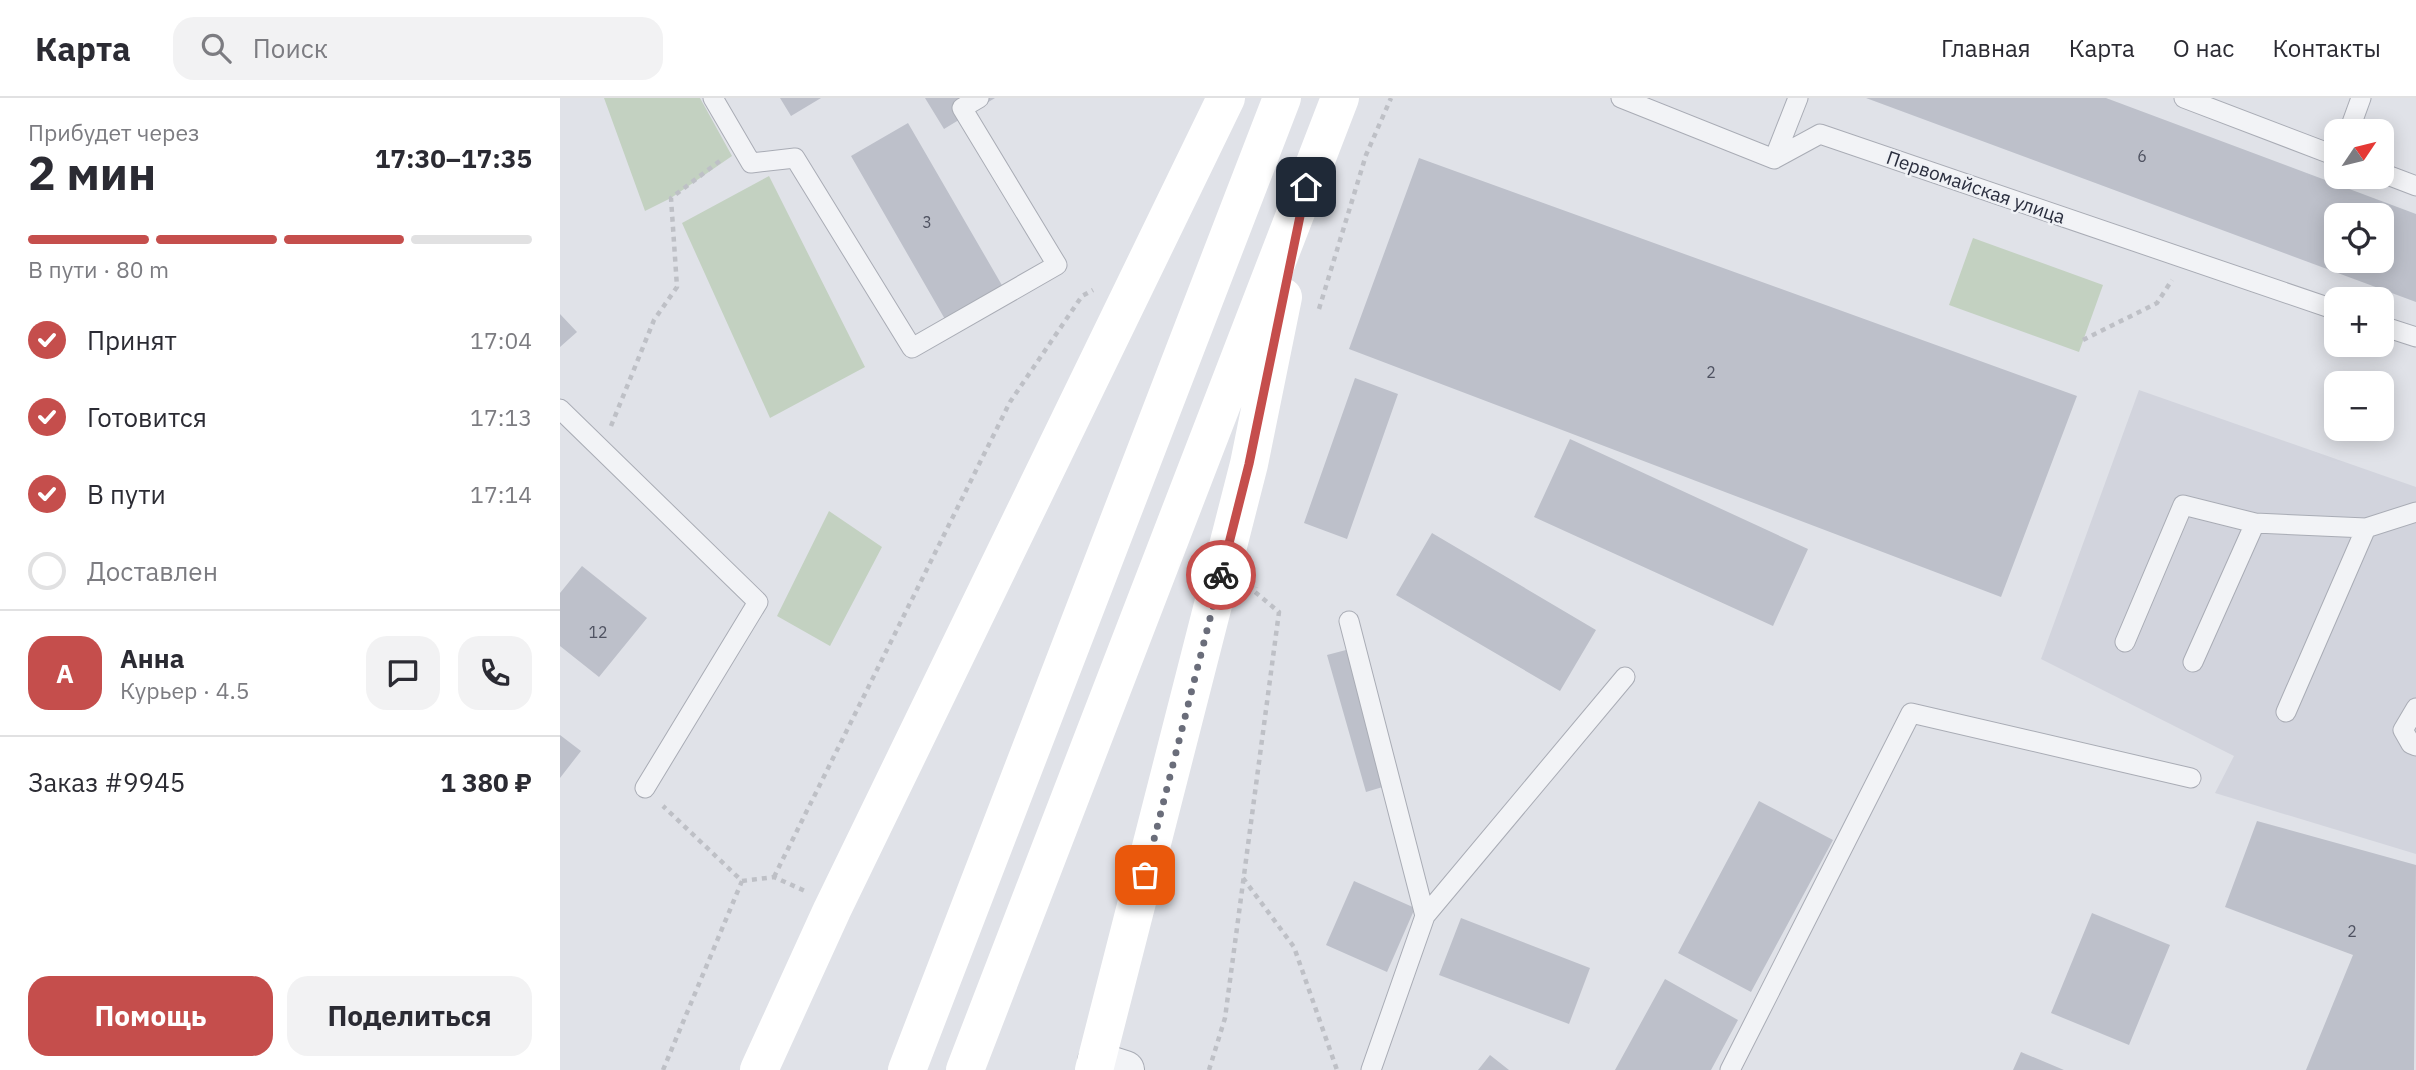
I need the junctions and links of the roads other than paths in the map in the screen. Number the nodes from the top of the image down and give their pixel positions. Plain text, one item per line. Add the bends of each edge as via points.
1 (713, 98) edge
2 (979, 98) edge
3 (1226, 98) edge
4 (1282, 98) edge
5 (1340, 98) edge
6 (1621, 98) edge
7 (1798, 98) edge
8 (2185, 98) edge
9 (2361, 98) edge
10 (2353, 119) edge
11 (2324, 151) edge
12 (1774, 159) junction
13 (2394, 178) edge
14 (2416, 186) edge
15 (1306, 187) junction
16 (2324, 306) edge
17 (2394, 330) edge
18 (2416, 337) edge
19 (560, 409) edge
20 (2416, 512) edge
21 (2255, 523) junction
22 (2366, 528) junction
23 (1349, 621) dead end
24 (2125, 642) dead end
25 (2193, 662) dead end
26 (1625, 677) dead end
27 (2416, 708) edge
28 (2286, 712) dead end
29 (2409, 728) edge
30 (2416, 746) edge
31 (2191, 778) dead end
32 (645, 788) road end
33 (1425, 916) junction
34 (1105, 1067) edge
35 (759, 1070) edge
36 (907, 1070) edge
37 (965, 1070) edge
38 (1371, 1070) edge
39 (1730, 1070) edge

1 - 2 lane via 751,163 795,158 912,348 1057,265 962,108
3 - 35 main road
4 - 36 main road
5 - 15 main road
6 - 12 lane
7 - 12 lane
8 - 11 lane
9 - 10 lane
12 - 16 lane, Первомайская улица via 1820,134
13 - 14 lane
15 - 34 main road via 1249,464
15 - 37 main road
17 - 18 lane
19 - 32 lane via 758,602
20 - 22 lane
21 - 22 lane
21 - 24 lane via 2183,505
21 - 25 lane
22 - 28 lane
23 - 33 lane
26 - 33 lane
27 - 29 lane
29 - 30 lane via 2411,744
31 - 39 lane via 1911,713
33 - 38 lane

